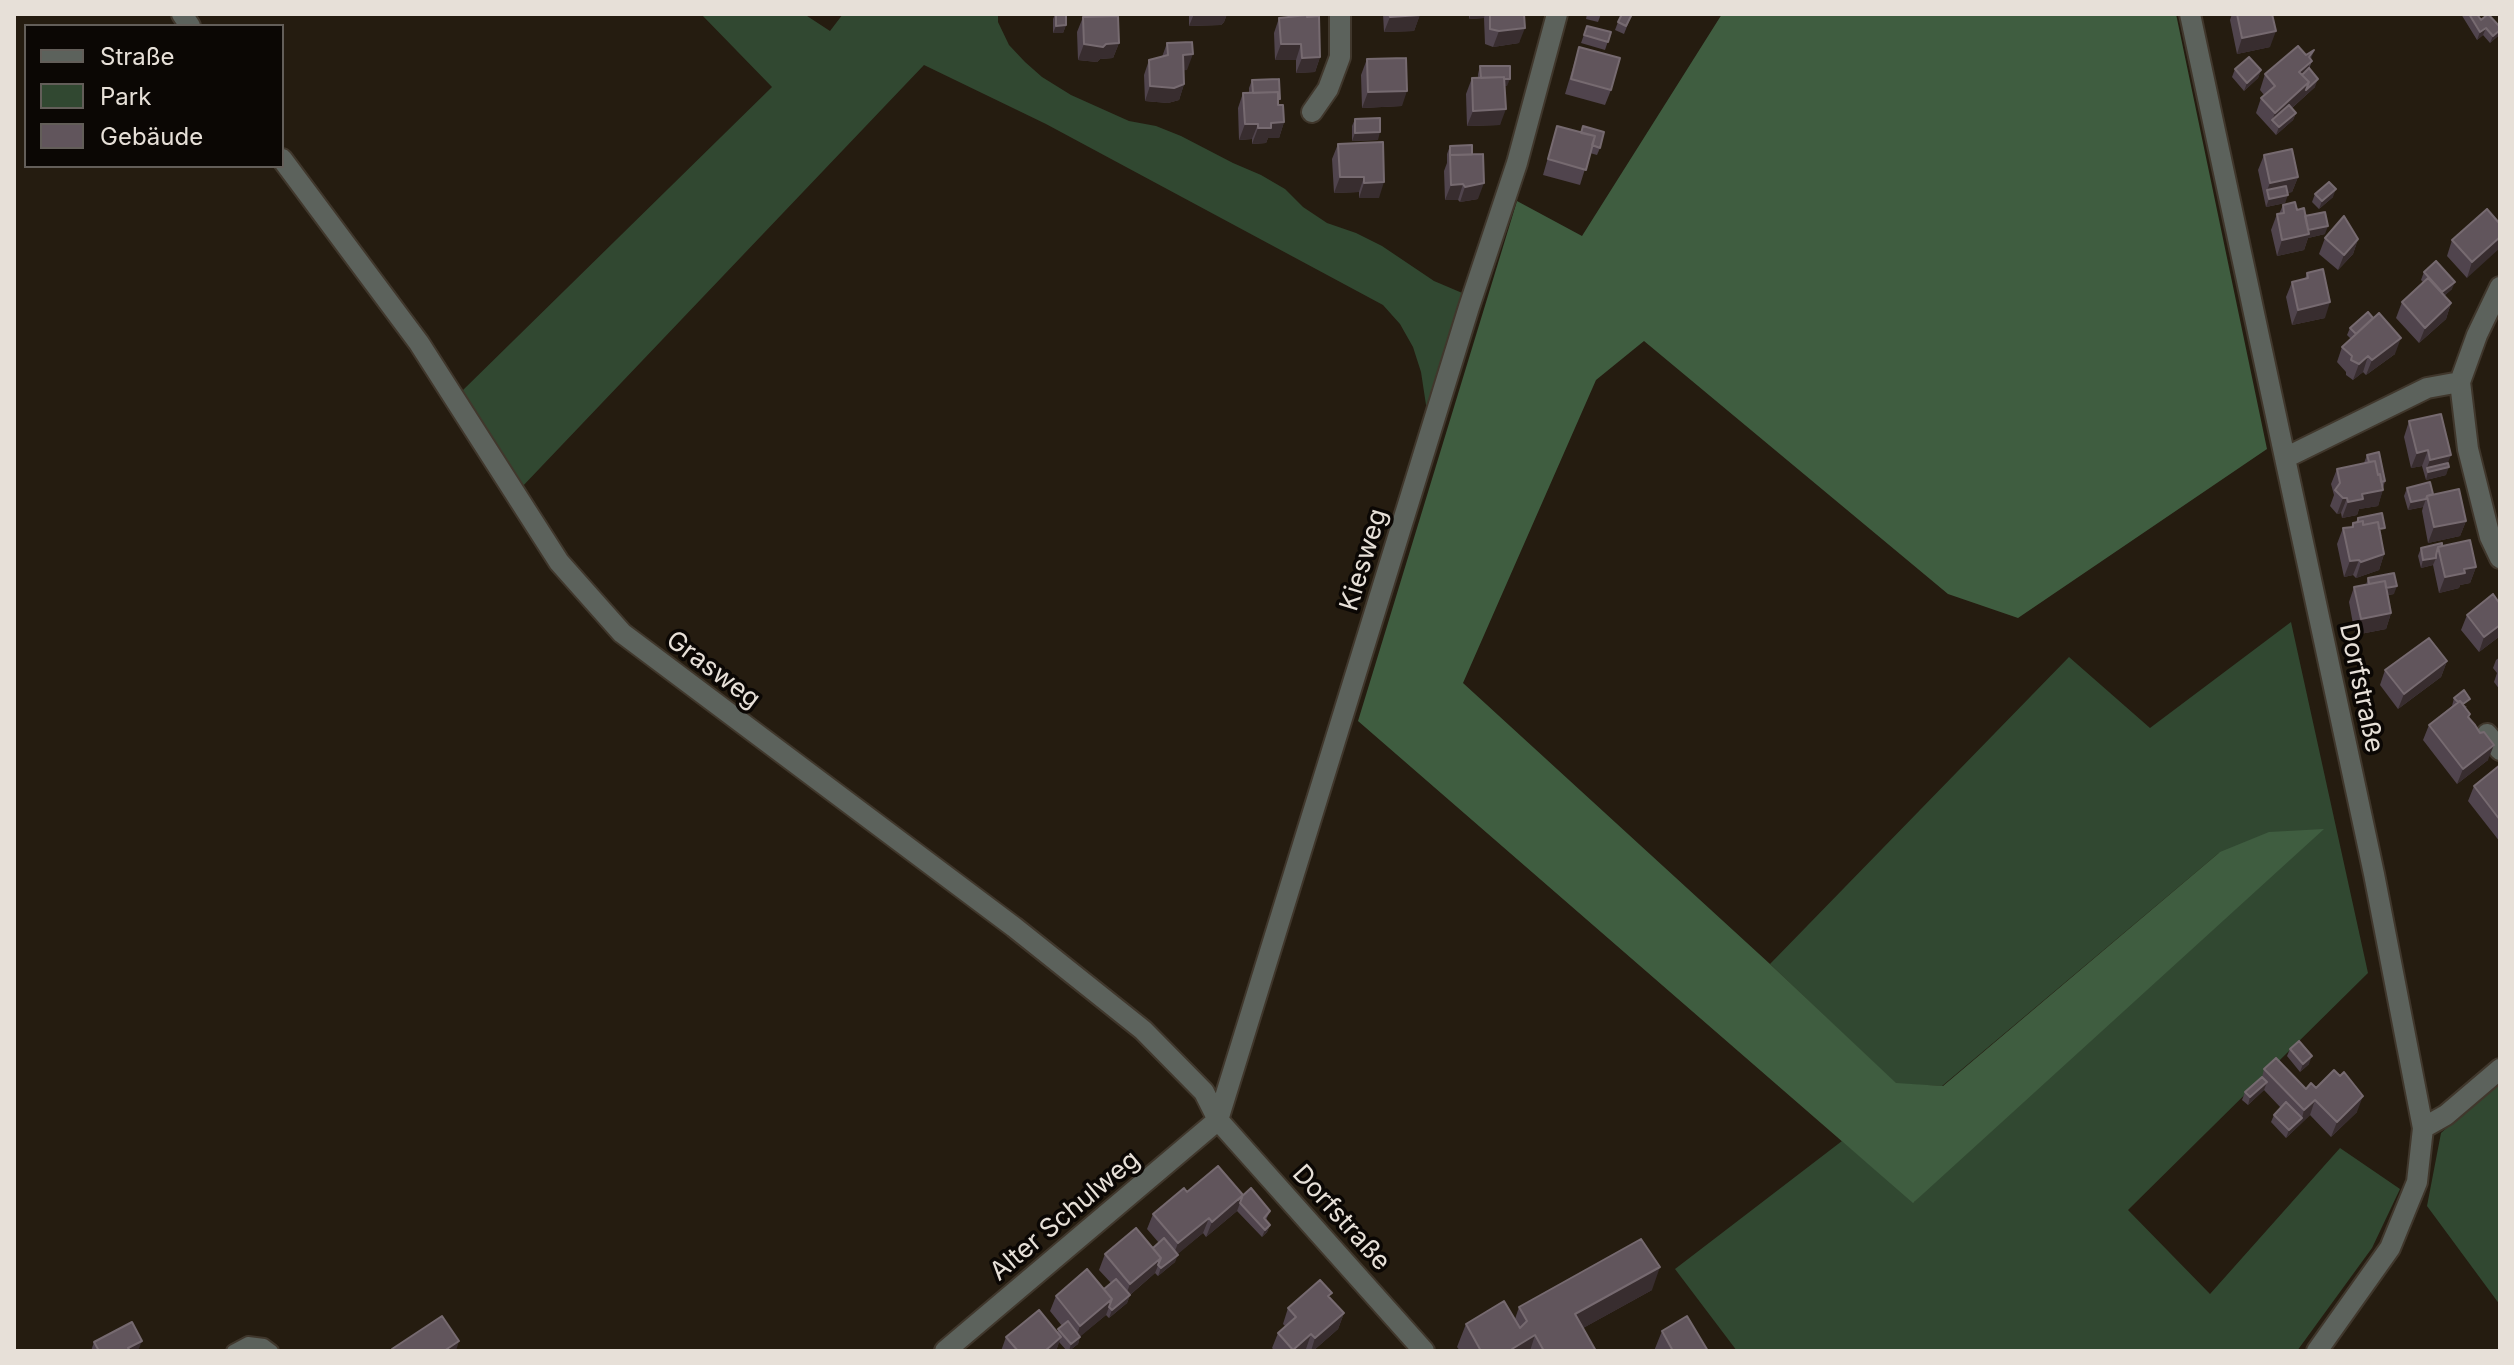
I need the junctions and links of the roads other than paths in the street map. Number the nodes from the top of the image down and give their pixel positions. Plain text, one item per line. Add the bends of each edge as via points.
1 (1340, 14) edge
2 (1557, 14) edge
3 (2190, 14) edge
4 (1312, 112) dead end
5 (284, 162) edge
6 (2500, 287) edge
7 (2460, 382) junction
8 (2285, 458) junction
9 (2500, 558) edge
10 (2500, 1069) edge
11 (1218, 1120) junction
12 (2423, 1128) junction
13 (233, 1351) edge
14 (272, 1351) edge
15 (945, 1351) edge
16 (1424, 1351) edge
17 (2317, 1351) edge

1 - 4 street via 1340,57
2 - 11 street, Kiesweg via 1517,163
3 - 8 street, Dorfstraße
5 - 11 street, Grasweg via 419,343 559,562 622,633 1133,1021 1204,1092
6 - 7 street
7 - 8 street via 2427,388
7 - 9 street via 2468,449
8 - 12 street, Dorfstraße
10 - 12 street
11 - 15 street, Alter Schulweg
11 - 16 street, Dorfstraße
12 - 17 street, Dorfstraße via 2417,1182 2390,1248
13 - 14 lane via 248,1343

